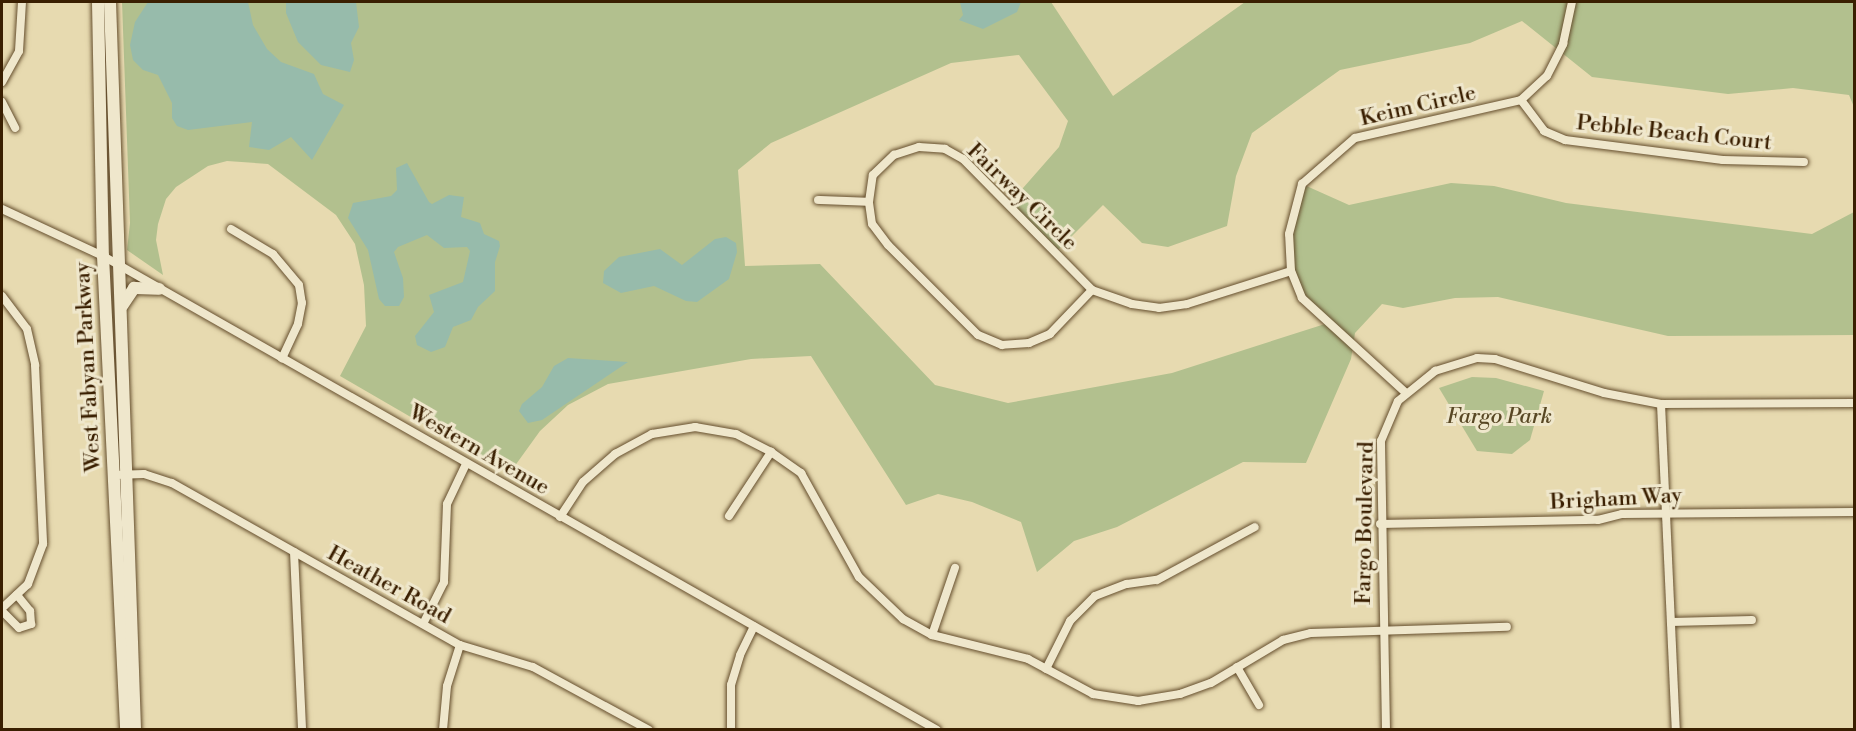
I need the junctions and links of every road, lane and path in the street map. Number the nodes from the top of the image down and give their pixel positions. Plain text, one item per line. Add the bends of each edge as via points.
1 (22, 2) edge
2 (98, 2) edge
3 (110, 2) edge
4 (1572, 2) edge
5 (2, 82) edge
6 (1521, 100) junction
7 (2, 102) edge
8 (15, 128) dead end
9 (1804, 162) dead end
10 (818, 200) dead end
11 (869, 202) junction
12 (2, 209) edge
13 (231, 229) dead end
14 (104, 256) junction
15 (120, 266) junction
16 (1291, 271) junction
17 (159, 288) junction
18 (1092, 290) junction
19 (2, 296) edge
20 (122, 307) junction
21 (282, 358) junction
22 (1406, 393) junction
23 (1854, 403) edge
24 (1661, 404) junction
25 (771, 452) junction
26 (466, 464) junction
27 (128, 474) junction
28 (114, 475) junction
29 (1854, 512) edge
30 (1666, 514) junction
31 (729, 516) dead end
32 (560, 517) junction
33 (1380, 524) junction
34 (1255, 527) dead end
35 (294, 552) junction
36 (955, 568) dead end
37 (17, 595) junction
38 (2, 610) edge
39 (1752, 620) dead end
40 (1671, 622) junction
41 (423, 624) junction
42 (754, 626) junction
43 (1507, 627) dead end
44 (1382, 629) junction
45 (932, 635) junction
46 (460, 645) junction
47 (1237, 667) junction
48 (1046, 669) junction
49 (1259, 705) dead end
50 (126, 729) edge
51 (135, 729) edge
52 (302, 729) edge
53 (443, 729) edge
54 (649, 729) edge
55 (731, 729) edge
56 (936, 729) edge
57 (1386, 729) edge
58 (1676, 729) edge

1 - 5 street via 20,51
2 - 14 main road, West Fabyan Parkway
3 - 15 main road, West Fabyan Parkway
4 - 6 street via 1563,44 1552,65
6 - 9 street, Pebble Beach Court via 1544,131 1565,140 1723,160
6 - 16 street, Keim Circle via 1355,138 1333,154 1302,184 1289,234
7 - 8 street
10 - 11 street
11 - 18 street, Fairway Circle via 872,224 888,245 978,335 1002,345 1029,343 1050,334
11 - 18 street, Fairway Circle via 873,175 894,155 919,147 945,149 963,159
12 - 14 street, Western Avenue
13 - 21 street via 273,254 299,285 302,303 298,324
14 - 15 street, Western Avenue
14 - 28 main road, West Fabyan Parkway
15 - 17 street, Western Avenue
15 - 20 main road, West Fabyan Parkway
16 - 18 street, Fairway Circle via 1187,304 1160,308 1132,304
16 - 22 street, Keim Circle via 1302,298 1321,319
17 - 20 main road via 134,288
17 - 21 street, Western Avenue
19 - 37 street via 27,329 35,365 43,544 35,572
20 - 27 main road, West Fabyan Parkway
21 - 26 street, Western Avenue
22 - 24 street, Fargo Boulevard via 1436,371 1486,358 1512,362 1604,393
22 - 33 street, Fargo Boulevard via 1388,418 1381,441
23 - 24 street, Fargo Boulevard
24 - 30 street
25 - 31 street
25 - 32 street via 736,434 695,427 652,434 615,454 584,482
25 - 45 street via 801,474 870,590 903,619
26 - 32 street, Western Avenue
26 - 41 street via 447,504 444,582
27 - 28 street, Heather Road
27 - 35 street, Heather Road via 144,474 172,483
27 - 51 main road, West Fabyan Parkway
28 - 50 main road, West Fabyan Parkway
29 - 30 street, Brigham Way
30 - 33 street, Brigham Way via 1622,514 1598,520
30 - 40 street
32 - 42 street, Western Avenue
33 - 44 street, Fargo Boulevard
34 - 48 street via 1157,580 1127,584 1095,596 1070,621
35 - 41 street, Heather Road
35 - 52 street
36 - 45 street
37 - 38 street
37 - 38 street via 30,611 31,624 19,628
39 - 40 street
40 - 58 street
41 - 46 street, Heather Road
42 - 55 street via 731,684
42 - 56 street, Western Avenue
43 - 44 street
44 - 47 street via 1311,633 1283,639
44 - 57 street, Fargo Boulevard
45 - 48 street via 1008,652
46 - 53 street via 447,687
46 - 54 street, Heather Road via 533,668
47 - 48 street via 1211,683 1180,694 1138,701 1092,694
47 - 49 street

